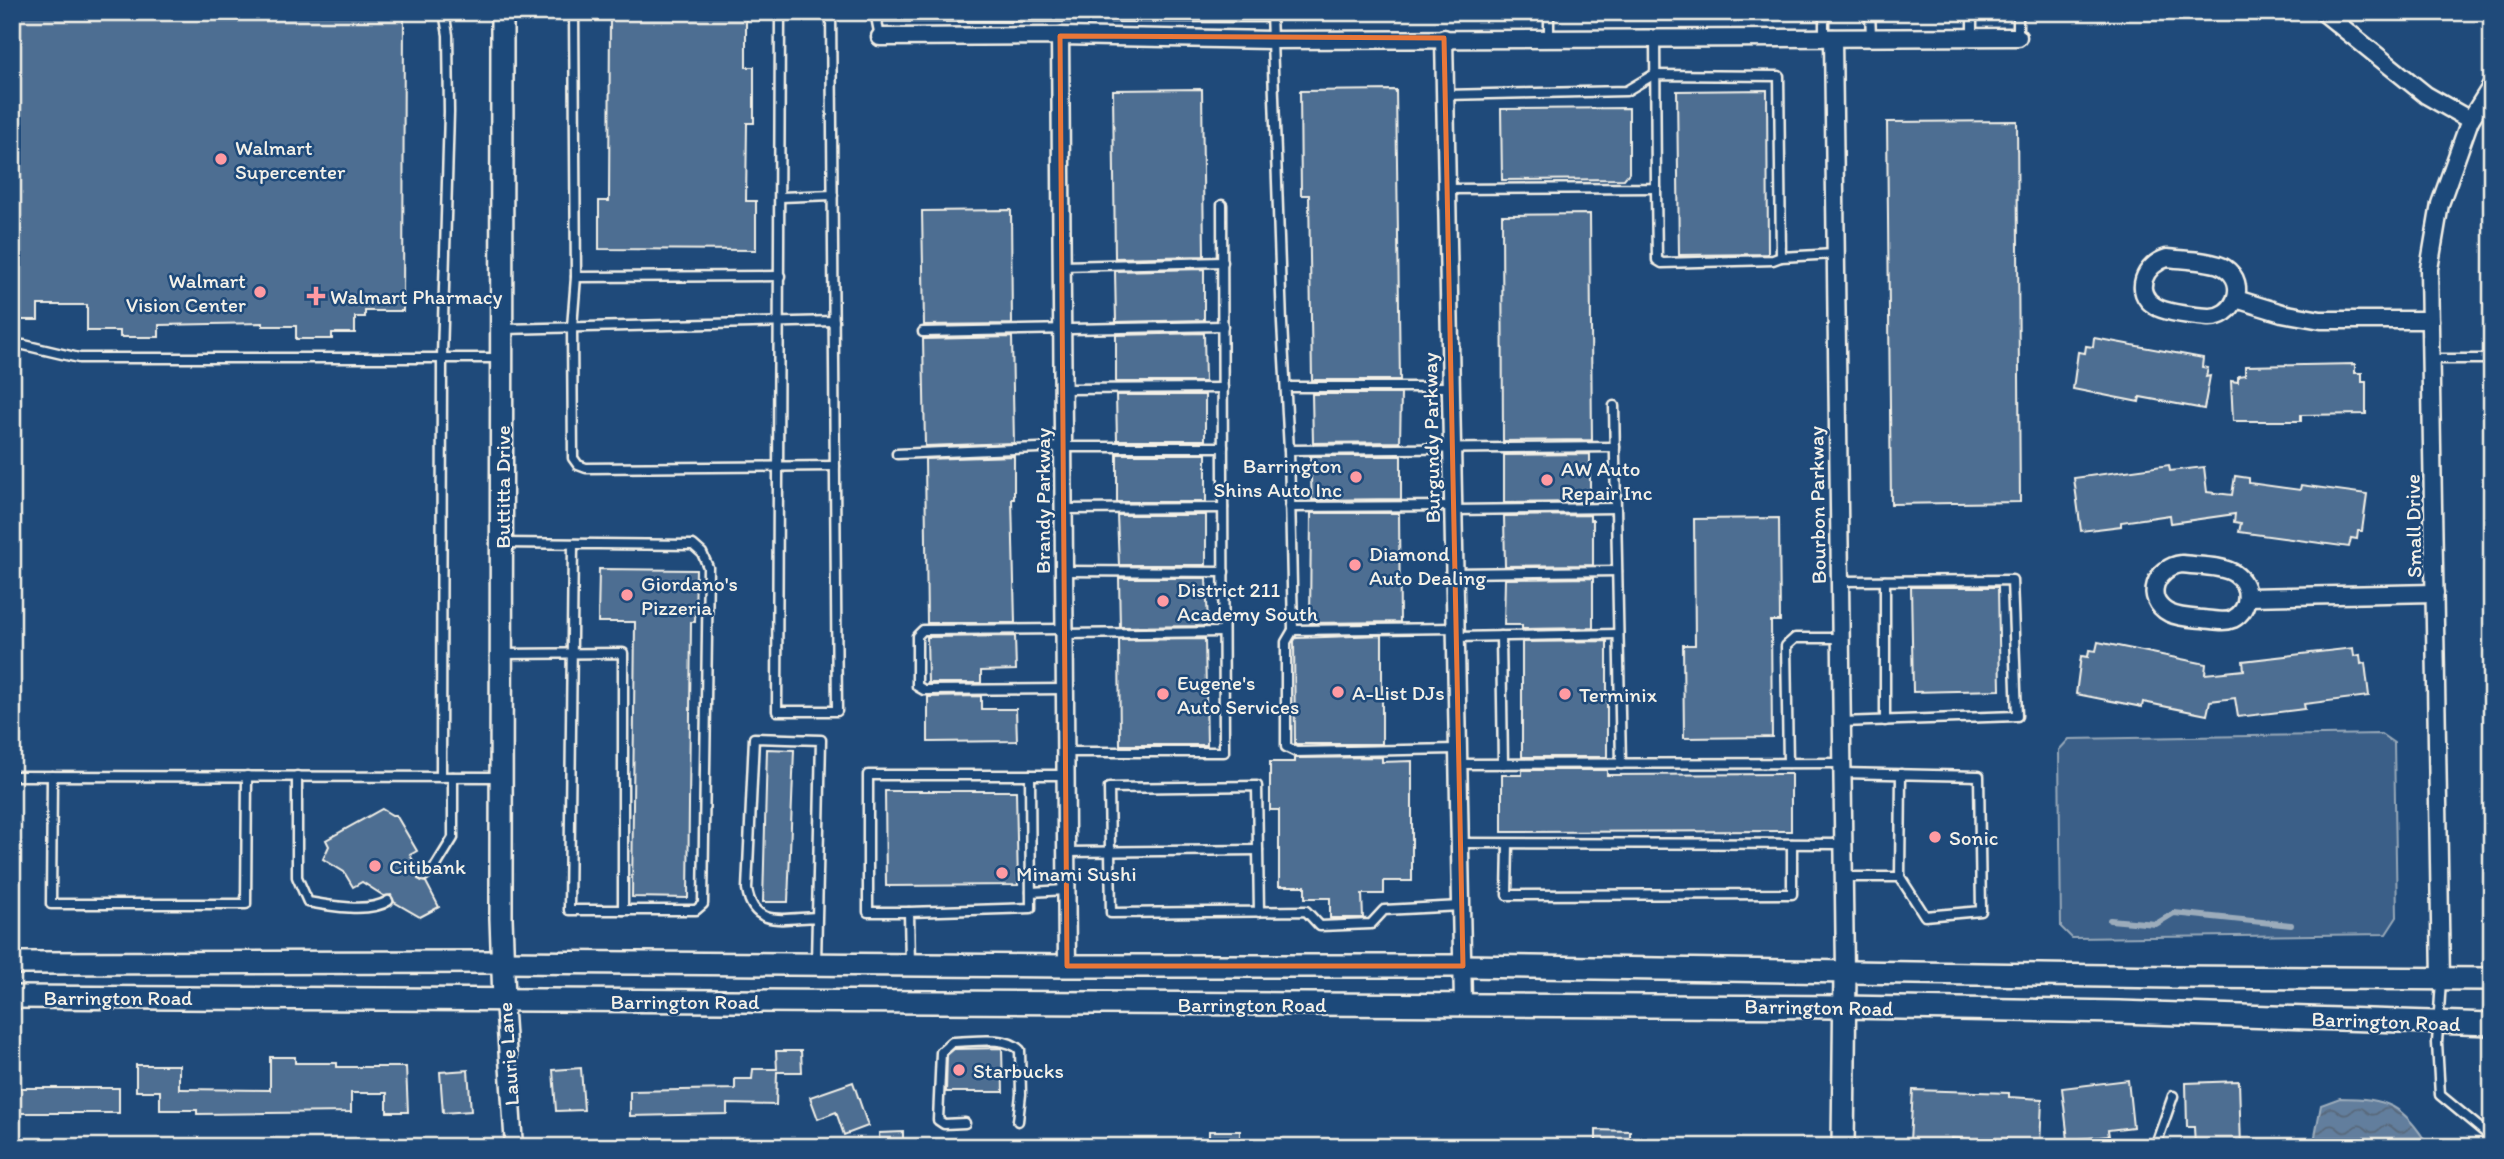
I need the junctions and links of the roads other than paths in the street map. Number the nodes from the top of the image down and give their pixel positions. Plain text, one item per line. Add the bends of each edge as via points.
1 (444, 12) edge
2 (502, 12) edge
3 (574, 12) edge
4 (780, 12) edge
5 (831, 12) edge
6 (1549, 12) edge
7 (1824, 12) edge
8 (1870, 12) edge
9 (1972, 12) edge
10 (2018, 12) edge
11 (2323, 12) edge
12 (875, 14) edge
13 (1271, 14) edge
14 (1061, 16) junction
15 (1060, 36) junction
16 (880, 37) joint
17 (1871, 37) junction
18 (1972, 37) junction
19 (2018, 37) joint
20 (1444, 38) junction
21 (1549, 38) junction
22 (1655, 38) junction
23 (1828, 38) junction
24 (1271, 40) junction
25 (1653, 75) junction
26 (2492, 85) edge
27 (1445, 95) junction
28 (2470, 120) junction
29 (1656, 188) junction
30 (1447, 189) junction
31 (833, 195) junction
32 (781, 197) junction
33 (1222, 205) dead end
34 (1835, 254) junction
35 (1781, 257) junction
36 (1223, 262) junction
37 (1062, 266) junction
38 (780, 276) junction
39 (576, 277) junction
40 (2236, 299) junction
41 (2430, 320) junction
42 (834, 321) junction
43 (780, 322) junction
44 (1223, 326) junction
45 (572, 327) junction
46 (502, 329) junction
47 (1062, 331) junction
48 (923, 332) dead end
49 (12, 345) edge
50 (442, 357) junction
51 (502, 358) junction
52 (2430, 359) junction
53 (2492, 359) edge
54 (1286, 387) junction
55 (1451, 387) junction
56 (1223, 388) junction
57 (1062, 389) junction
58 (1614, 406) dead end
59 (1063, 447) junction
60 (1223, 447) junction
61 (1615, 447) junction
62 (1452, 448) junction
63 (1289, 450) junction
64 (897, 454) dead end
65 (779, 466) junction
66 (835, 466) junction
67 (1223, 508) junction
68 (1290, 508) junction
69 (1452, 508) junction
70 (1616, 508) junction
71 (1063, 509) junction
72 (502, 543) junction
73 (573, 544) junction
74 (1063, 571) junction
75 (1617, 571) junction
76 (1224, 572) junction
77 (1454, 573) junction
78 (1839, 581) junction
79 (1885, 581) junction
80 (2435, 593) junction
81 (2247, 597) junction
82 (1293, 630) junction
83 (1064, 632) junction
84 (1223, 632) junction
85 (1455, 632) junction
86 (1618, 634) junction
87 (1501, 636) junction
88 (1840, 638) junction
89 (570, 653) junction
90 (501, 654) junction
91 (1063, 689) junction
92 (1885, 721) junction
93 (1841, 722) junction
94 (1064, 752) junction
95 (1457, 757) junction
96 (1788, 763) junction
97 (1503, 764) junction
98 (1621, 764) junction
99 (1841, 768) junction
100 (1901, 774) junction
101 (1030, 775) junction
102 (1064, 775) junction
103 (12, 776) edge
104 (51, 776) junction
105 (247, 776) junction
106 (297, 776) junction
107 (441, 777) junction
108 (453, 777) junction
109 (501, 777) junction
110 (1459, 844) junction
111 (1508, 844) junction
112 (1792, 844) junction
113 (1843, 844) junction
114 (1110, 850) junction
115 (1258, 850) junction
116 (1064, 852) junction
117 (424, 876) dead end
118 (1844, 877) junction
119 (1900, 877) junction
120 (1065, 890) junction
121 (1031, 892) junction
122 (388, 901) dead end
123 (1461, 906) junction
124 (623, 910) junction
125 (909, 912) junction
126 (1259, 912) junction
127 (816, 917) junction
128 (502, 962) junction
129 (12, 963) edge
130 (816, 963) junction
131 (910, 965) junction
132 (1067, 966) junction
133 (1463, 966) junction
134 (1845, 971) junction
135 (2441, 979) junction
136 (2492, 979) edge
137 (12, 997) edge
138 (504, 1000) junction
139 (1463, 1004) junction
140 (1844, 1007) junction
141 (2438, 1023) junction
142 (2492, 1024) edge
143 (2174, 1096) dead end
144 (1018, 1121) dead end
145 (965, 1123) dead end
146 (2492, 1138) edge
147 (514, 1147) edge
148 (1843, 1147) edge
149 (2155, 1147) edge

1 - 50 lane via 449,112
2 - 46 main road, Buttitta Drive
3 - 39 lane
4 - 32 lane
5 - 31 lane
6 - 21 lane
7 - 23 lane
8 - 17 lane
9 - 18 lane
10 - 19 lane
11 - 28 street via 2426,95
12 - 14 lane
12 - 16 lane
13 - 14 lane
13 - 24 lane
14 - 15 lane
15 - 16 street
15 - 24 street
15 - 37 street, Brandy Parkway
17 - 18 street
17 - 23 street
18 - 19 street
20 - 21 street
20 - 24 street
20 - 27 street, Burgundy Parkway
21 - 22 street
22 - 23 street
22 - 25 lane
23 - 34 street, Bourbon Parkway
24 - 54 lane
25 - 27 lane via 1626,92
25 - 29 lane
25 - 35 lane via 1779,76
26 - 28 street, Small Drive
27 - 30 street, Burgundy Parkway
28 - 41 street, Small Drive via 2441,204 2429,269
29 - 30 lane
29 - 35 lane via 1657,261
30 - 55 street, Burgundy Parkway
31 - 32 lane
31 - 42 lane
32 - 38 lane
33 - 36 lane
34 - 35 lane
34 - 78 street, Bourbon Parkway
36 - 37 lane
36 - 44 lane
37 - 47 street, Brandy Parkway
38 - 39 lane
38 - 43 lane
39 - 45 lane
40 - 40 street via 2232,274 2218,265 2167,258 2151,265 2143,280 2146,297 2158,309 2217,317
40 - 41 street via 2321,320
41 - 52 street, Small Drive
42 - 43 lane
42 - 66 lane
43 - 45 lane
43 - 65 lane
44 - 47 lane
44 - 56 lane
45 - 46 lane
45 - 65 lane via 573,458 578,465
46 - 51 main road, Buttitta Drive
47 - 48 lane
47 - 57 street, Brandy Parkway
49 - 50 lane via 79,358
50 - 51 lane
50 - 107 lane
51 - 72 main road, Buttitta Drive
52 - 53 lane
52 - 80 street, Small Drive
54 - 55 lane
54 - 63 lane
55 - 62 street, Burgundy Parkway
56 - 57 lane
56 - 60 lane
57 - 59 street, Brandy Parkway
58 - 61 lane
59 - 60 lane
59 - 64 lane
59 - 71 street, Brandy Parkway
60 - 67 lane
61 - 62 lane
61 - 70 lane
62 - 63 lane
62 - 69 street, Burgundy Parkway
63 - 68 lane
65 - 66 lane
65 - 66 lane via 777,711 837,711
67 - 71 lane
67 - 76 lane
68 - 69 lane
68 - 82 lane
69 - 70 lane
69 - 77 street, Burgundy Parkway
70 - 75 lane
71 - 74 street, Brandy Parkway
72 - 73 lane
72 - 90 main road, Buttitta Drive
73 - 89 lane
73 - 124 lane via 693,545 708,567 703,904 696,910
74 - 76 lane
74 - 83 street, Brandy Parkway
75 - 77 lane
75 - 86 lane
76 - 84 lane
77 - 85 street, Burgundy Parkway
78 - 79 lane
78 - 88 street, Bourbon Parkway
79 - 92 lane
79 - 92 lane via 2012,580 2017,716
80 - 81 street
80 - 135 street, Small Drive
81 - 81 street via 2243,581 2230,571 2182,564 2160,574 2154,590 2167,612 2225,621 2241,613
82 - 85 lane
82 - 95 lane via 1286,642 1286,747 1296,752
83 - 84 lane
83 - 91 street, Brandy Parkway
83 - 91 lane via 923,630 917,636 917,686 924,690
84 - 94 lane via 1224,752
85 - 87 lane
85 - 95 street, Burgundy Parkway
86 - 87 lane
86 - 98 lane
87 - 97 lane
88 - 93 street, Bourbon Parkway
88 - 96 lane via 1795,638 1786,646
89 - 90 lane
89 - 124 lane via 623,653
89 - 124 lane via 569,910
90 - 109 main road, Buttitta Drive
91 - 94 street, Brandy Parkway
92 - 93 lane
93 - 99 street, Bourbon Parkway
94 - 102 street, Brandy Parkway
95 - 97 lane
95 - 110 street, Burgundy Parkway
96 - 98 lane
96 - 99 lane
97 - 98 lane
99 - 100 lane
99 - 113 street, Bourbon Parkway
100 - 119 lane
100 - 119 lane via 1979,776 1981,911 1925,916
101 - 102 lane
101 - 121 lane
101 - 125 lane via 867,775 868,912
102 - 116 street, Brandy Parkway
103 - 104 lane
104 - 105 lane
104 - 105 lane via 51,904 246,904
105 - 106 lane
106 - 107 lane
106 - 122 lane via 297,877 308,902 339,907 381,906
107 - 108 lane
108 - 109 lane
108 - 117 lane via 453,838 434,869
109 - 128 main road, Buttitta Drive
110 - 111 lane
110 - 123 street, Burgundy Parkway
111 - 112 lane
111 - 112 lane via 1507,895 1792,894
112 - 113 lane
113 - 118 street, Bourbon Parkway
114 - 115 lane
114 - 115 lane via 1109,788 1257,786
114 - 116 lane
114 - 126 lane via 1111,913
115 - 126 lane
116 - 120 street, Brandy Parkway
118 - 119 lane
118 - 134 street, Bourbon Parkway
120 - 121 lane
120 - 132 street, Brandy Parkway
121 - 125 lane via 1031,908
123 - 126 lane via 1384,910 1371,924 1320,926 1306,911
123 - 133 street, Burgundy Parkway
125 - 131 lane
127 - 127 lane via 821,740 754,738 749,902 762,917
127 - 130 lane
128 - 129 main road, Barrington Road
128 - 130 main road, Barrington Road
128 - 138 main road, Laurie Lane
130 - 131 main road, Barrington Road
131 - 132 main road, Barrington Road
132 - 133 main road, Barrington Road
133 - 134 main road, Barrington Road
133 - 139 street, Burgundy Parkway
134 - 135 main road, Barrington Road
134 - 140 main road
135 - 136 main road, Barrington Road
135 - 141 lane
137 - 138 main road, Barrington Road
138 - 139 main road, Barrington Road
138 - 147 street, Laurie Lane
139 - 140 main road, Barrington Road
140 - 141 main road, Barrington Road
140 - 148 main road
141 - 142 main road, Barrington Road
141 - 146 lane via 2440,1095
143 - 149 lane
144 - 145 lane via 1020,1050 1000,1041 952,1042 941,1052 938,1120

